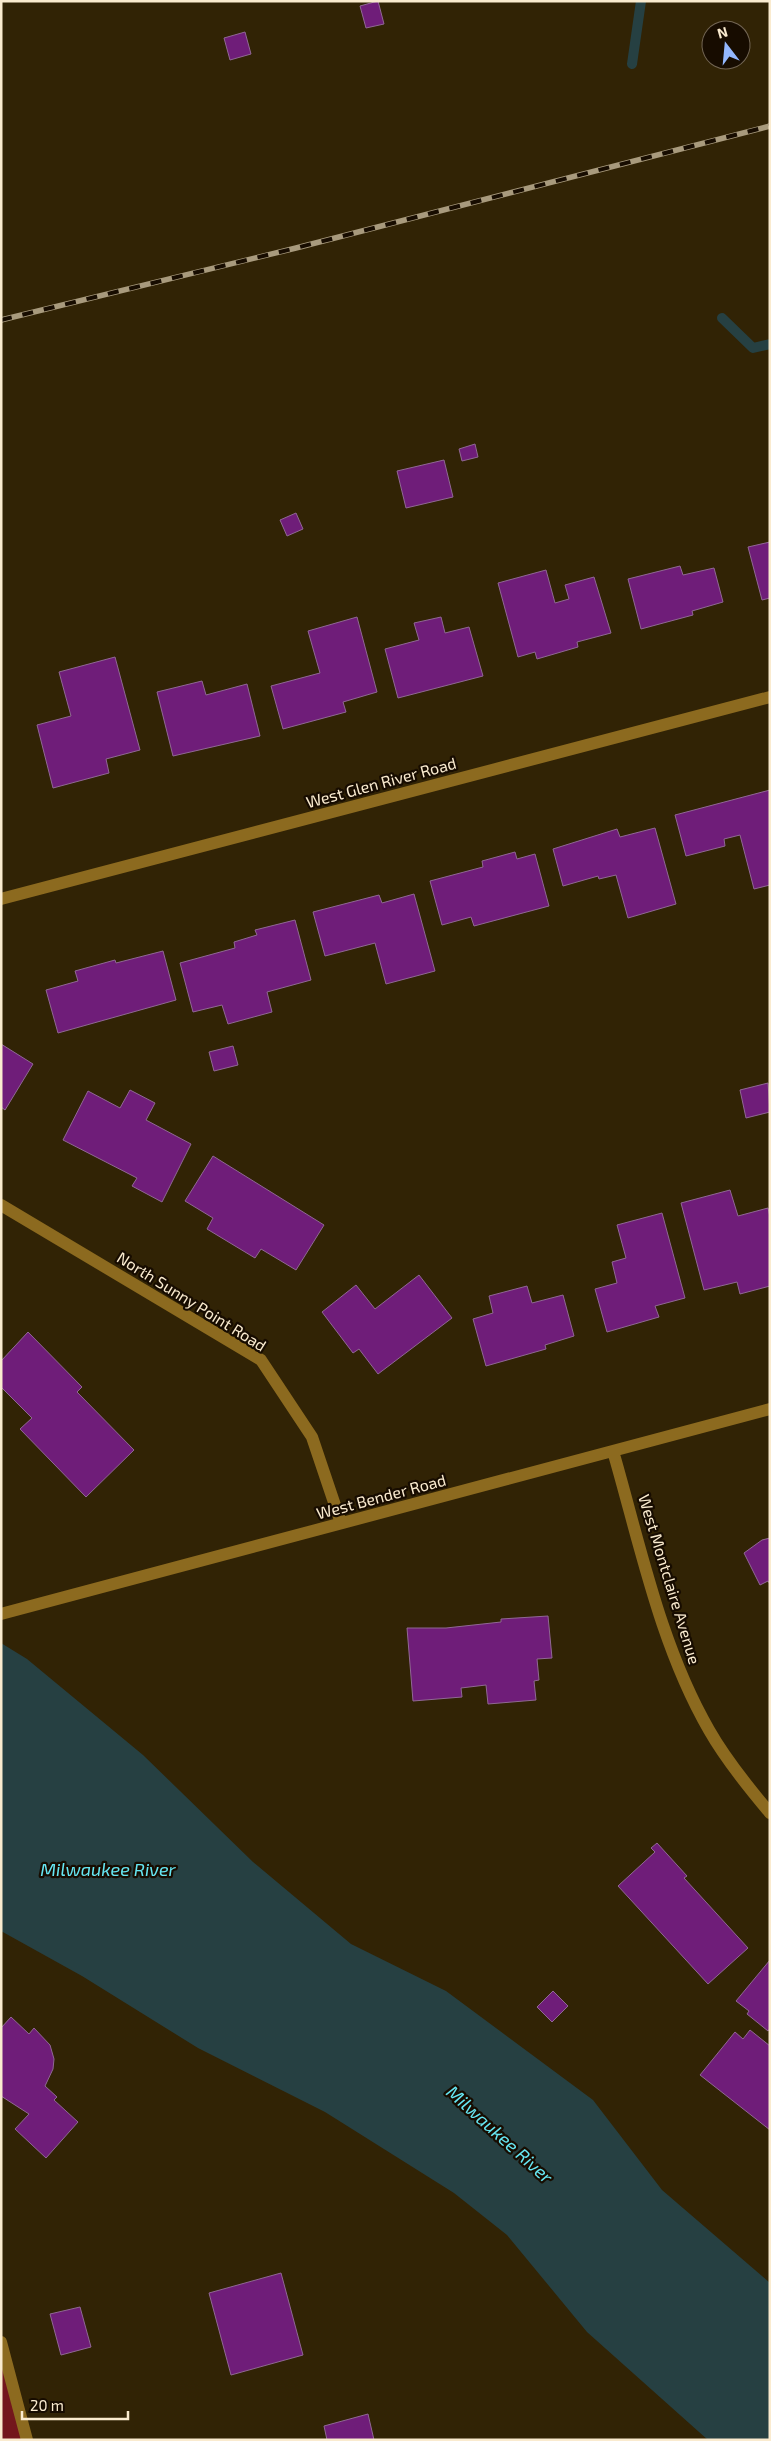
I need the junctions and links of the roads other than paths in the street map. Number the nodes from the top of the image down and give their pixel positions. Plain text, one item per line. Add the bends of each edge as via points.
1 (770, 697) edge
2 (1, 899) edge
3 (1, 1205) edge
4 (770, 1409) edge
5 (614, 1451) junction
6 (341, 1523) junction
7 (1, 1614) edge
8 (770, 1813) edge
9 (1, 2342) edge
10 (27, 2440) edge

1 - 2 street, West Glen River Road
3 - 6 street, North Sunny Point Road via 261,1360 312,1437
4 - 5 street, West Bender Road
5 - 6 street, West Bender Road
5 - 8 street, West Montclaire Avenue via 662,1620 688,1687 709,1731 746,1785
6 - 7 street, West Bender Road
9 - 10 street

